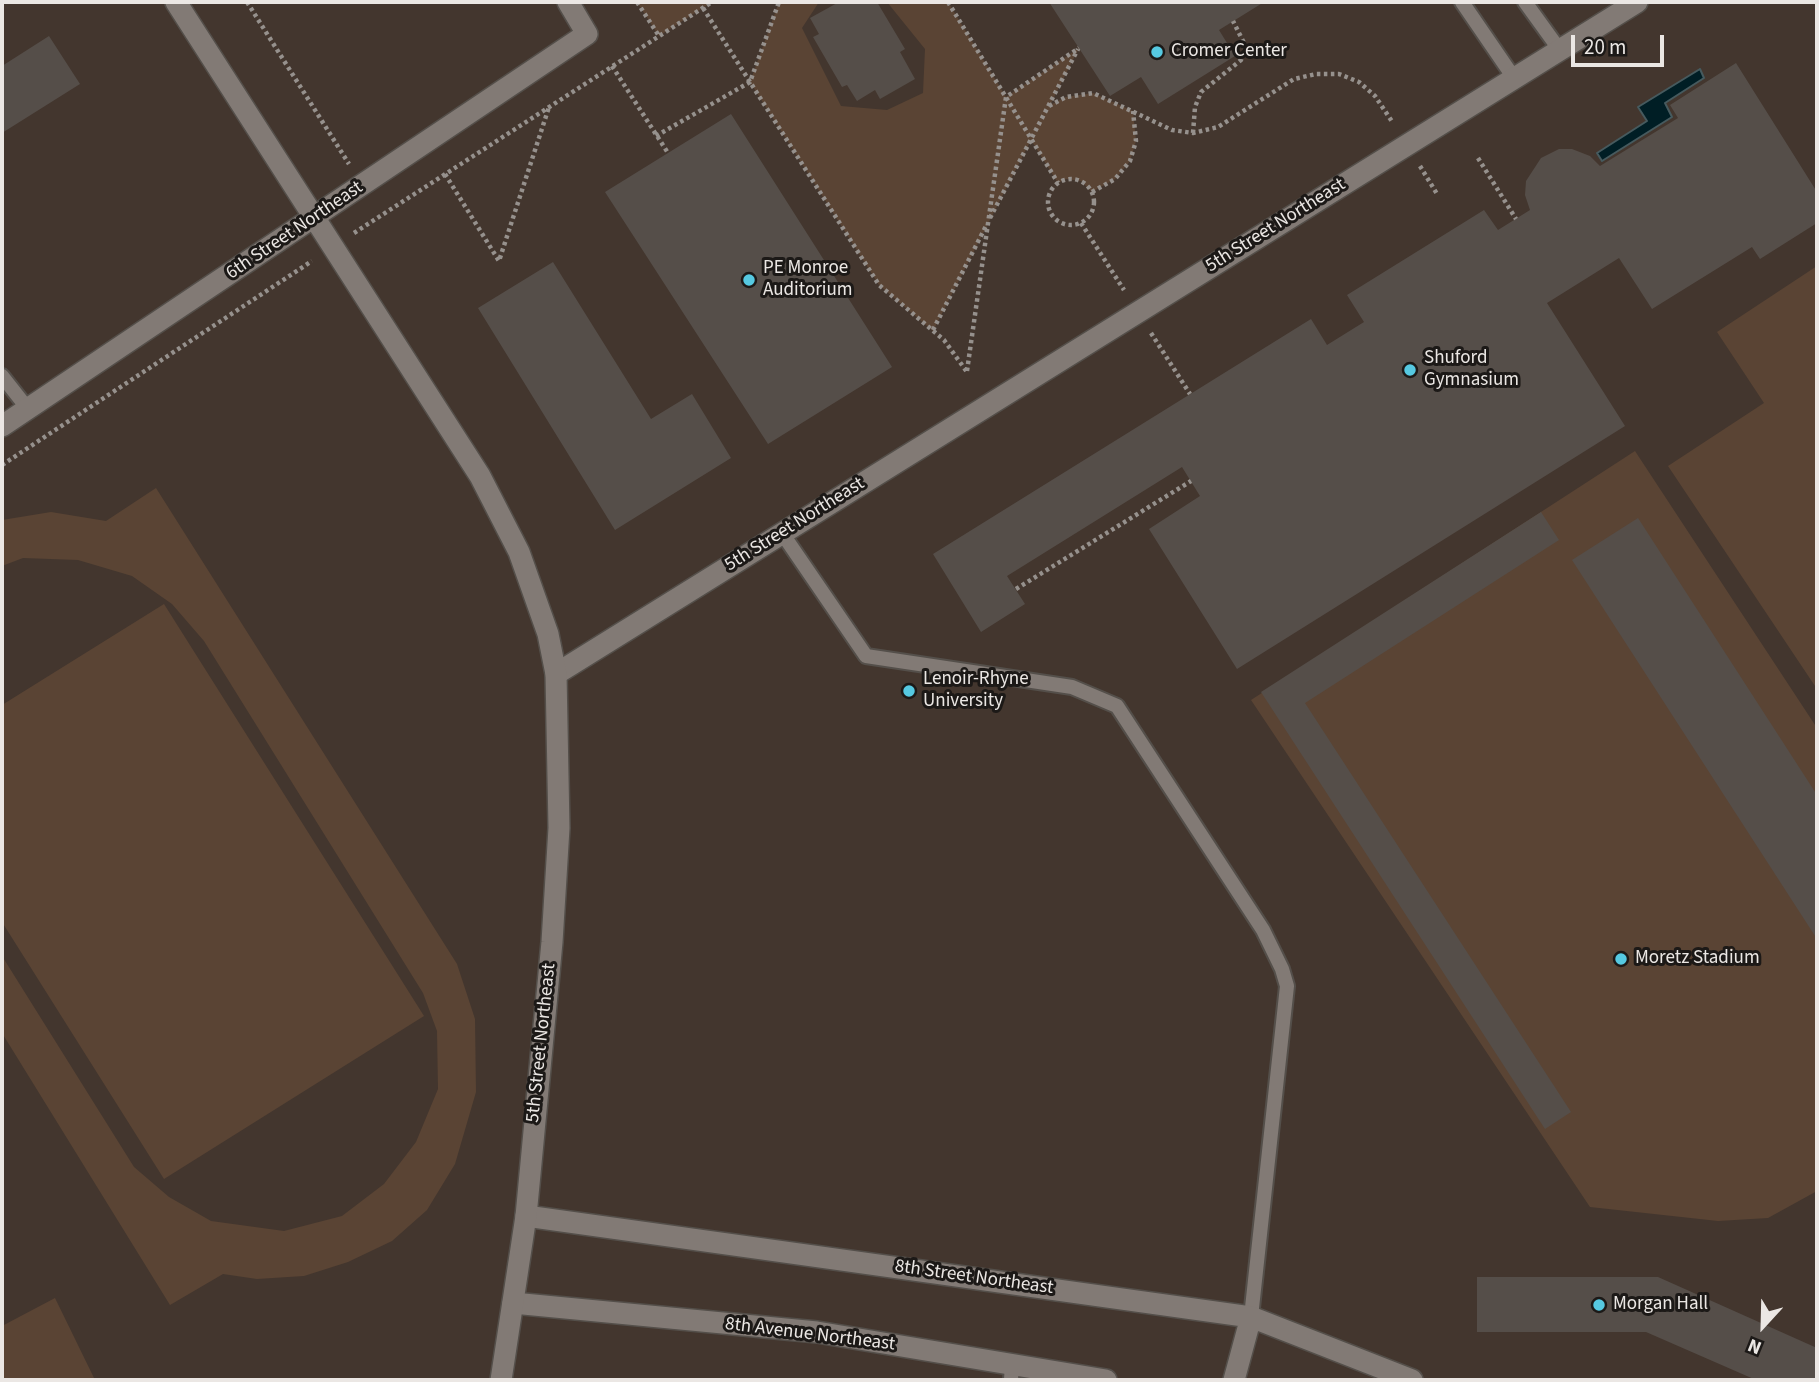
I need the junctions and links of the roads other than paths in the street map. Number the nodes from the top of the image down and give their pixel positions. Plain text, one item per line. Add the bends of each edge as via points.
1 (176, 2) edge
2 (568, 2) edge
3 (1462, 2) edge
4 (1525, 2) edge
5 (1637, 2) edge
6 (1559, 49) junction
7 (1514, 78) junction
8 (316, 216) junction
9 (2, 376) edge
10 (28, 409) junction
11 (2, 426) edge
12 (782, 533) junction
13 (556, 674) junction
14 (526, 1216) junction
15 (513, 1303) junction
16 (1251, 1317) junction
17 (1011, 1372) edge
18 (501, 1380) edge
19 (1106, 1380) edge
20 (1234, 1380) edge
21 (1412, 1380) edge

1 - 8 street
2 - 8 street, 6th Street Northeast via 587,34
3 - 7 lane
4 - 6 lane
5 - 6 street, 5th Street Northeast
6 - 7 street, 5th Street Northeast
7 - 12 street, 5th Street Northeast
8 - 10 street, 6th Street Northeast
8 - 13 street via 480,476 535,593
9 - 10 lane
10 - 11 street, 6th Street Northeast
12 - 13 street, 5th Street Northeast
12 - 16 lane via 866,656 1072,687 1117,706 1263,930 1287,986
13 - 14 street, 5th Street Northeast via 559,828
14 - 15 street, 5th Street Northeast
14 - 16 street, 8th Street Northeast
15 - 17 street, 8th Avenue Northeast via 817,1332
15 - 18 street, 5th Street Northeast
16 - 20 street
16 - 21 street, 8th Street Northeast
17 - 19 street, 8th Avenue Northeast

